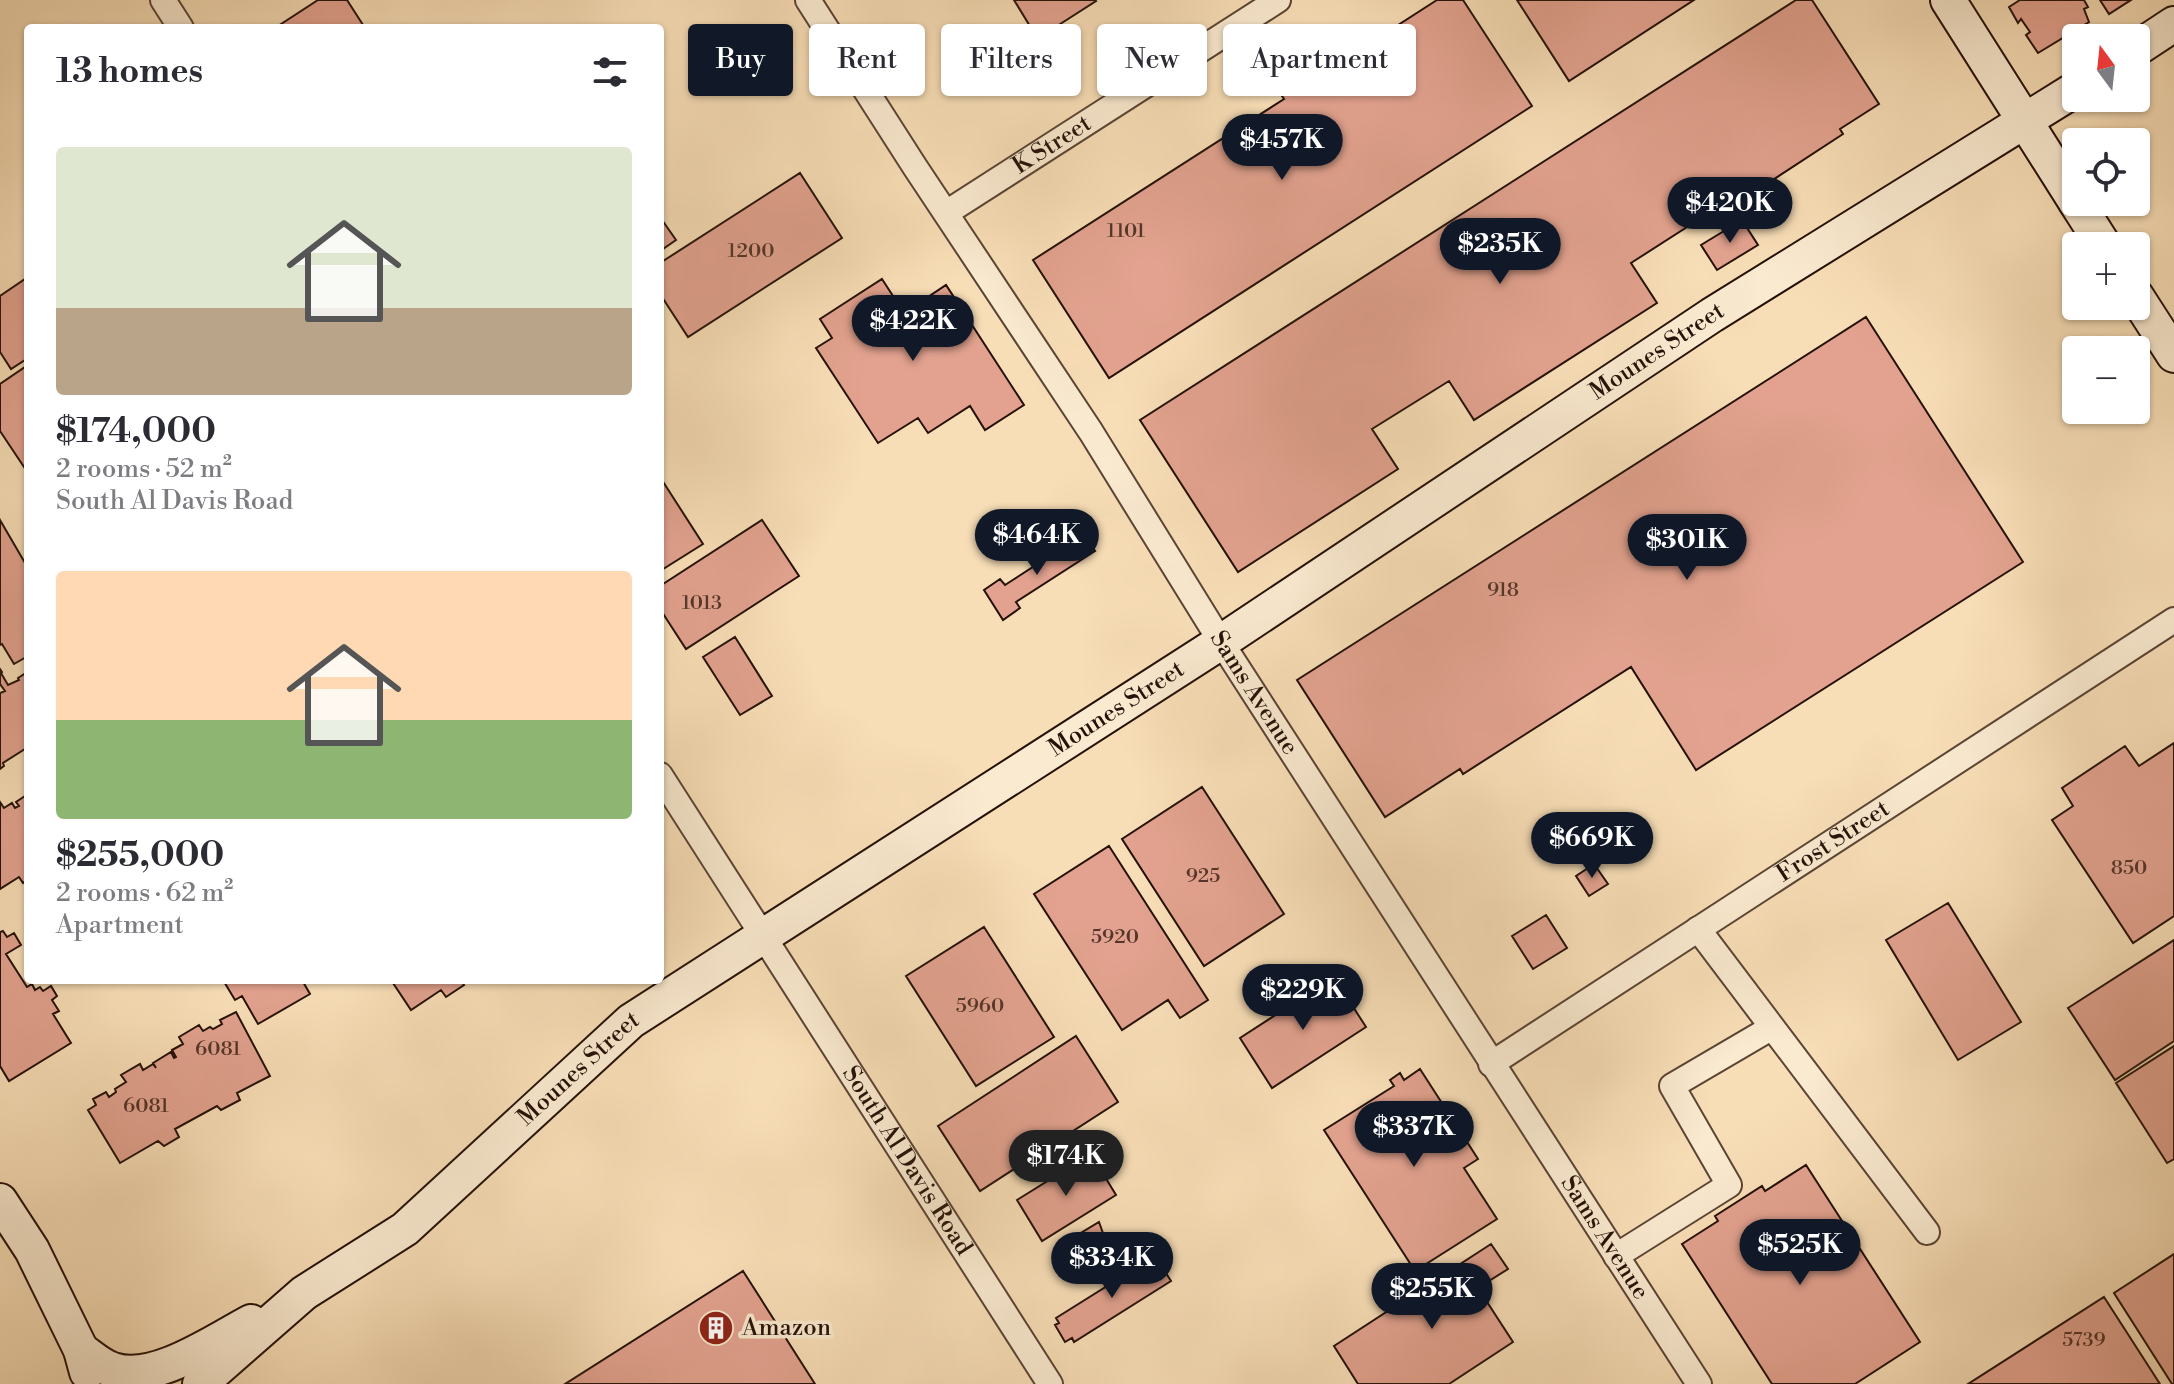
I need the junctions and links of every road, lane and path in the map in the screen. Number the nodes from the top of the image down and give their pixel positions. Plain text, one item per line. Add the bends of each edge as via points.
1 (163, 0) edge
2 (808, 0) edge
3 (1278, 0) edge
4 (1948, 0) edge
5 (178, 24) edge
6 (2174, 24) edge
7 (2150, 40) edge
8 (2062, 98) edge
9 (2025, 122) junction
10 (2062, 180) edge
11 (946, 213) junction
12 (2150, 318) edge
13 (2174, 355) edge
14 (2174, 620) edge
15 (1221, 642) junction
16 (664, 781) edge
17 (1698, 929) junction
18 (764, 936) junction
19 (1771, 1028) junction
20 (1491, 1064) junction
21 (0, 1201) edge
22 (1927, 1232) dead end
23 (1616, 1256) junction
24 (304, 1293) junction
25 (81, 1350) junction
26 (91, 1384) edge
27 (200, 1384) edge
28 (1050, 1384) edge
29 (1699, 1384) edge

1 - 5 street
2 - 11 street, Sams Avenue
3 - 11 street, K Street
4 - 9 main road
6 - 7 main road
8 - 9 main road, Mounes Street
9 - 10 main road
9 - 15 main road, Mounes Street via 1712,315
11 - 15 street, Sams Avenue
12 - 13 main road
14 - 17 street, Frost Street
15 - 18 main road, Mounes Street
15 - 20 street, Sams Avenue
16 - 18 street, South Al Davis Road
17 - 19 street
17 - 20 street, Frost Street
18 - 24 main road, Mounes Street via 631,1021 405,1229
18 - 28 street, South Al Davis Road
19 - 22 street
19 - 23 street via 1672,1086 1729,1185
20 - 23 street, Sams Avenue
21 - 25 main road via 32,1250
23 - 29 street, Sams Avenue
24 - 25 main road via 167,1366 136,1374 111,1370
24 - 27 main road, Mounes Street
25 - 26 main road

